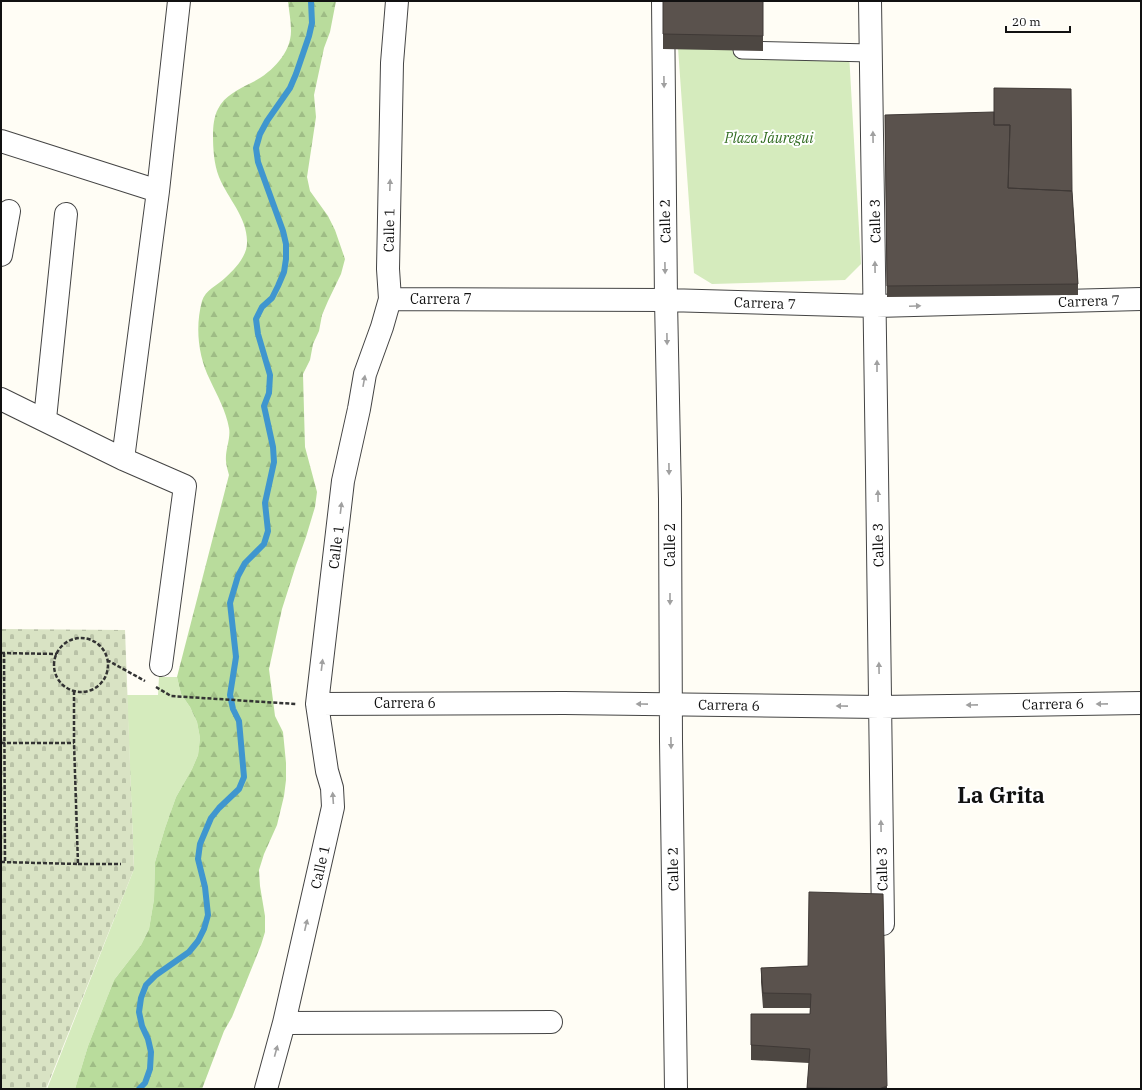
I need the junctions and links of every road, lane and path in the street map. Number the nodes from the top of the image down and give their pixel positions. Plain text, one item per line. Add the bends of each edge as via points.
1 (179, 1) edge
2 (397, 1) edge
3 (663, 1) edge
4 (870, 1) edge
5 (725, 50) edge
6 (871, 53) junction
7 (1, 141) edge
8 (158, 191) junction
9 (9, 211) dead end
10 (66, 214) dead end
11 (1, 255) edge
12 (390, 299) junction
13 (1141, 299) edge
14 (666, 300) junction
15 (876, 306) junction
16 (1, 399) edge
17 (45, 420) junction
18 (123, 459) junction
19 (2, 653) edge
20 (57, 654) junction
21 (107, 660) junction
22 (161, 665) dead end
23 (146, 681) dead end
24 (152, 685) dead end
25 (74, 691) junction
26 (1141, 703) edge
27 (309, 704) junction
28 (670, 704) junction
29 (880, 706) junction
30 (2, 743) edge
31 (74, 743) junction
32 (3, 862) edge
33 (78, 864) junction
34 (121, 864) dead end
35 (884, 940) edge
36 (551, 1022) dead end
37 (284, 1023) junction
38 (266, 1089) edge
39 (676, 1089) edge

1 - 8 street
12 -> 2 street, Calle 1 via 388,269 392,63
3 -> 14 street, Calle 2 via 671,49
4 - 6 street, Calle 3
5 - 6 street
15 -> 6 street, Calle 3
7 - 8 street
8 - 18 street
9 - 11 street
10 - 17 street
12 - 14 street, Carrera 7
27 -> 12 street, Calle 1 via 343,481 365,374
15 -> 13 street, Carrera 7
14 - 15 street, Carrera 7
14 -> 28 street, Calle 2
29 -> 15 street, Calle 3
16 - 17 street
17 - 18 street
18 - 22 street via 185,486
19 - 20 path
19 - 30 path
20 - 21 path via 68,642 84,638 96,643 106,654
20 - 25 path via 54,666 57,677 63,685
21 - 23 path
21 - 25 path via 106,673 100,684 87,691
24 - 27 path via 171,696
25 - 31 path
26 -> 29 street, Carrera 6
28 -> 27 street, Carrera 6
37 -> 27 street, Calle 1 via 334,807 332,788
29 -> 28 street, Carrera 6
28 -> 39 street, Calle 2
35 -> 29 street, Calle 3
30 - 31 path
30 - 32 path
31 - 33 path
32 - 33 path
33 - 34 path
36 - 37 street
38 -> 37 street, Calle 1

